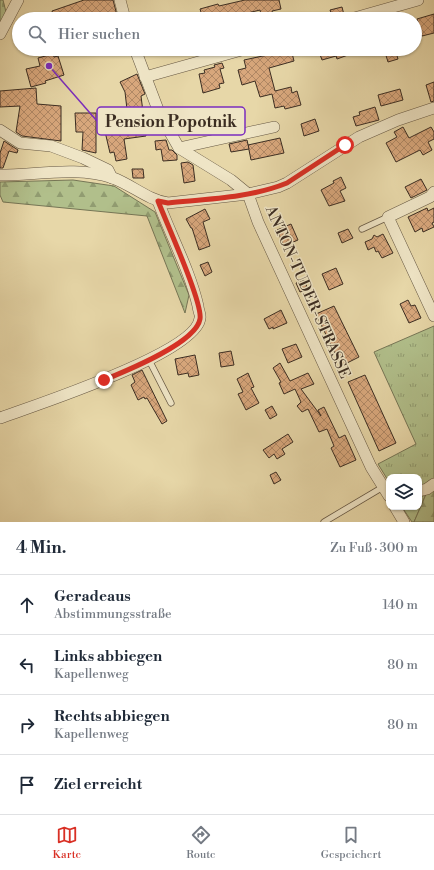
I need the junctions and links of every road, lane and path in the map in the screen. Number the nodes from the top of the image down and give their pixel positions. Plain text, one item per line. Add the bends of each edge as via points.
1 (18, 0) edge
2 (120, 0) edge
3 (418, 0) edge
4 (123, 12) edge
5 (376, 12) edge
6 (0, 34) edge
7 (138, 56) edge
8 (220, 56) edge
9 (145, 77) junction
10 (434, 108) edge
11 (274, 127) dead end
12 (0, 130) edge
13 (178, 148) junction
14 (0, 175) edge
15 (112, 178) junction
16 (434, 192) edge
17 (248, 194) junction
18 (158, 201) junction
19 (388, 217) junction
20 (362, 229) dead end
21 (434, 316) edge
22 (149, 360) junction
23 (171, 403) dead end
24 (0, 418) edge
25 (434, 484) edge
26 (386, 489) edge
27 (422, 490) edge
28 (386, 491) edge
29 (397, 510) edge
30 (324, 522) edge
31 (404, 522) edge

1 - 6 street
2 - 4 street
3 - 5 street
7 - 9 street, ANTON-TUDER-STRASSE
8 - 9 street
9 - 13 street, ANTON-TUDER-STRASSE via 160,115
10 - 17 street via 359,137 287,183
11 - 13 street
12 - 15 street via 20,143 51,146 83,158 108,170
13 - 17 street, ANTON-TUDER-STRASSE
14 - 15 street via 68,172
15 - 18 street
16 - 19 street
17 - 18 street via 168,203
17 - 26 street, ANTON-TUDER-STRASSE via 258,222 368,460
18 - 22 street via 195,293 200,318 196,328 185,339
19 - 20 lane
19 - 21 street
22 - 23 lane
22 - 24 street via 104,380
25 - 27 street
28 - 30 lane, ANTON-TUDER-STRASSE
29 - 31 street

